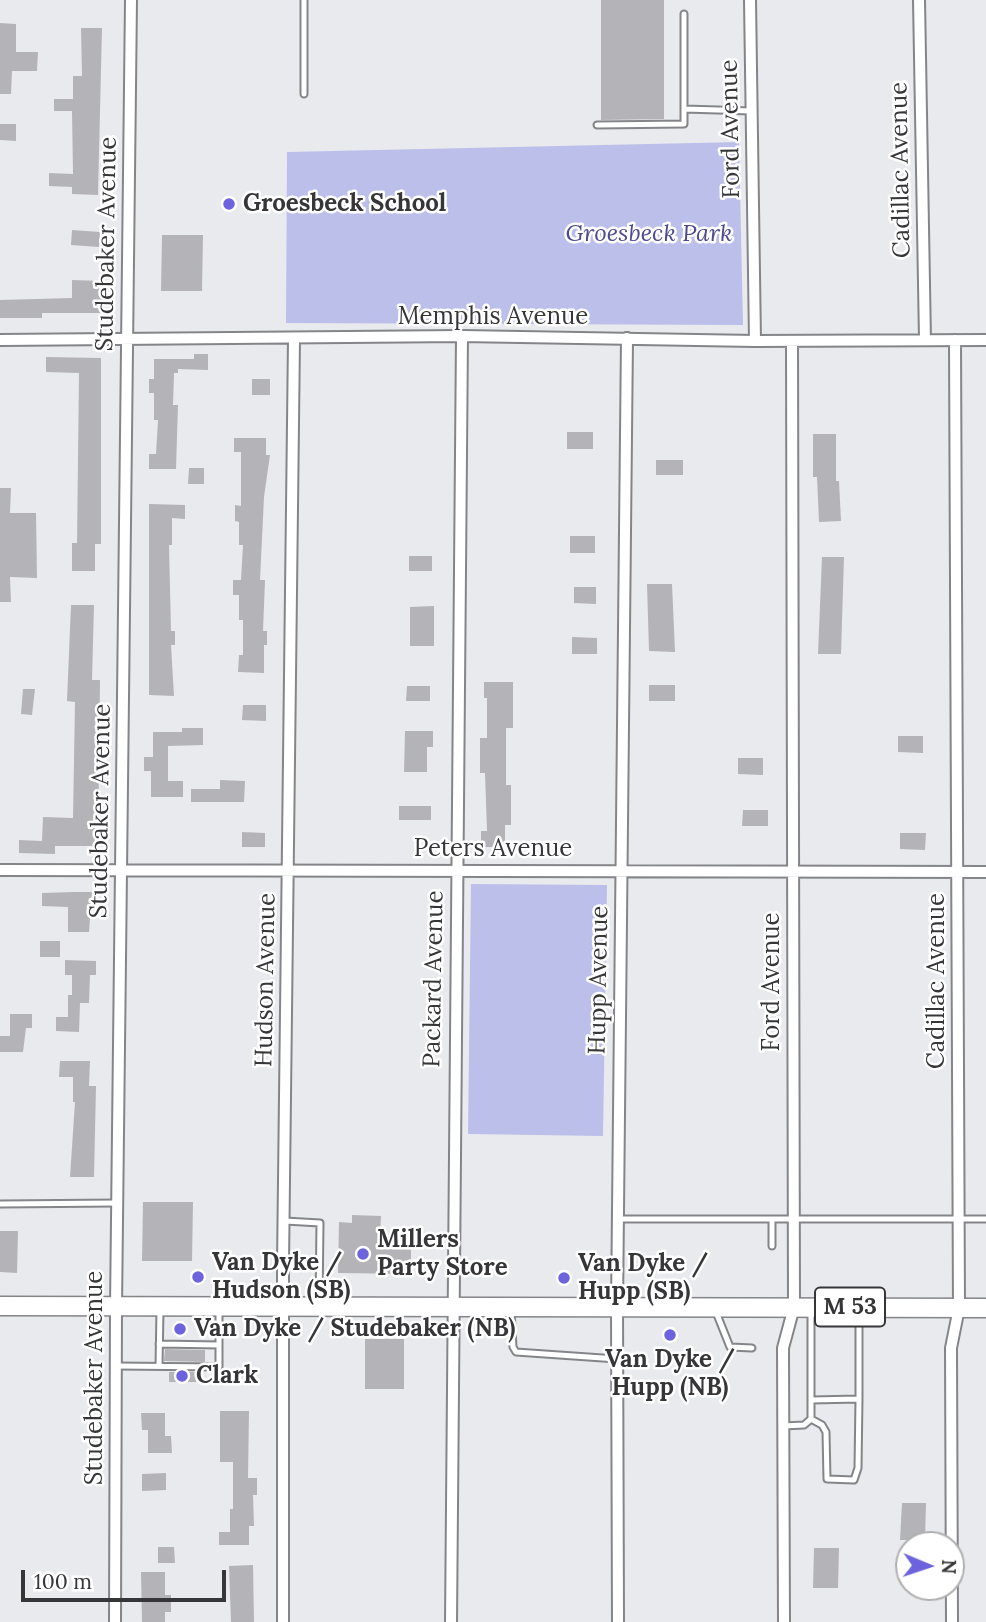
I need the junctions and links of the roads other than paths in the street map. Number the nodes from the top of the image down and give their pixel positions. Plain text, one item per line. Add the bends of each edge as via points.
1 (131, 0) edge
2 (304, 0) edge
3 (750, 0) edge
4 (919, 0) edge
5 (684, 14) dead end
6 (304, 93) dead end
7 (684, 109) junction
8 (752, 111) junction
9 (597, 125) dead end
10 (462, 336) junction
11 (627, 338) junction
12 (294, 339) junction
13 (0, 340) edge
14 (126, 340) junction
15 (925, 340) junction
16 (955, 340) junction
17 (986, 340) edge
18 (755, 341) junction
19 (792, 341) junction
20 (456, 869) junction
21 (0, 870) edge
22 (121, 870) junction
23 (289, 870) junction
24 (793, 870) junction
25 (621, 871) junction
26 (957, 872) junction
27 (986, 872) edge
28 (117, 1203) junction
29 (0, 1204) edge
30 (618, 1219) junction
31 (772, 1219) junction
32 (794, 1219) junction
33 (959, 1219) junction
34 (986, 1219) edge
35 (284, 1221) junction
36 (772, 1246) dead end
37 (0, 1306) edge
38 (116, 1307) junction
39 (160, 1307) junction
40 (219, 1307) junction
41 (283, 1307) junction
42 (319, 1307) junction
43 (452, 1307) junction
44 (511, 1307) junction
45 (617, 1307) junction
46 (714, 1307) junction
47 (803, 1307) junction
48 (859, 1307) junction
49 (959, 1308) junction
50 (986, 1308) edge
51 (159, 1344) junction
52 (219, 1345) junction
53 (752, 1348) dead end
54 (617, 1359) junction
55 (116, 1366) junction
56 (159, 1366) junction
57 (859, 1399) junction
58 (811, 1400) junction
59 (811, 1419) junction
60 (783, 1426) junction
61 (116, 1622) edge
62 (283, 1622) edge
63 (452, 1622) edge
64 (618, 1622) edge
65 (784, 1622) edge
66 (952, 1622) edge

1 - 14 street, Studebaker Avenue
2 - 6 lane
3 - 8 street, Ford Avenue
4 - 15 street, Cadillac Avenue
5 - 7 lane
7 - 8 lane
7 - 9 lane via 684,124
8 - 18 street, Ford Avenue
10 - 11 street, Memphis Avenue
10 - 12 street, Memphis Avenue
10 - 20 street, Packard Avenue
11 - 18 street, Memphis Avenue
11 - 25 street, Hupp Avenue
12 - 14 street, Memphis Avenue
12 - 23 street, Hudson Avenue
13 - 14 street, Memphis Avenue
14 - 22 street, Studebaker Avenue
15 - 16 street, Memphis Avenue
15 - 19 street, Memphis Avenue
16 - 17 street, Memphis Avenue
16 - 26 street, Cadillac Avenue
18 - 19 street, Memphis Avenue
19 - 24 street, Ford Avenue
20 - 23 street, Peters Avenue
20 - 25 street, Peters Avenue
20 - 43 street, Packard Avenue
21 - 22 street, Peters Avenue
22 - 23 street, Peters Avenue
22 - 28 street, Studebaker Avenue
23 - 35 street, Hudson Avenue
24 - 25 street, Peters Avenue
24 - 26 street, Peters Avenue
24 - 32 street, Ford Avenue
25 - 30 street, Hupp Avenue
26 - 27 street, Peters Avenue
26 - 33 street, Cadillac Avenue
28 - 29 lane
28 - 38 street, Studebaker Avenue
30 - 31 lane
30 - 45 street, Hupp Avenue
31 - 32 lane
31 - 36 lane
32 - 33 lane
32 - 47 street, Ford Avenue
33 - 34 lane
33 - 49 street, Cadillac Avenue
35 - 41 street, Hudson Avenue
35 - 42 lane via 320,1223
37 - 38 main road, M 53
38 - 39 main road, M 53
38 - 55 street, Studebaker Avenue
39 - 40 main road, M 53
39 - 51 lane
40 - 41 main road, M 53
40 - 52 lane
41 - 42 main road, M 53
41 - 62 street, Hudson Avenue
42 - 43 main road, M 53
43 - 44 main road, M 53
43 - 63 street, Packard Avenue
44 - 45 main road, M 53
44 - 54 lane via 516,1352
45 - 46 main road, M 53
45 - 54 street, Hupp Avenue
46 - 47 main road, M 53
46 - 53 lane via 730,1347
47 - 48 main road, M 53
47 - 58 lane
47 - 60 street, Ford Avenue via 783,1348
48 - 49 main road, M 53
48 - 57 lane
49 - 50 main road, M 53
49 - 66 street, Cadillac Avenue via 951,1348
51 - 52 lane
51 - 56 lane
52 - 56 lane via 219,1367
54 - 64 street, Hupp Avenue
55 - 56 lane
55 - 61 street, Studebaker Avenue
57 - 58 lane
57 - 59 lane via 854,1480 827,1479 826,1432
58 - 59 lane
59 - 60 lane via 804,1425
60 - 65 street, Ford Avenue

